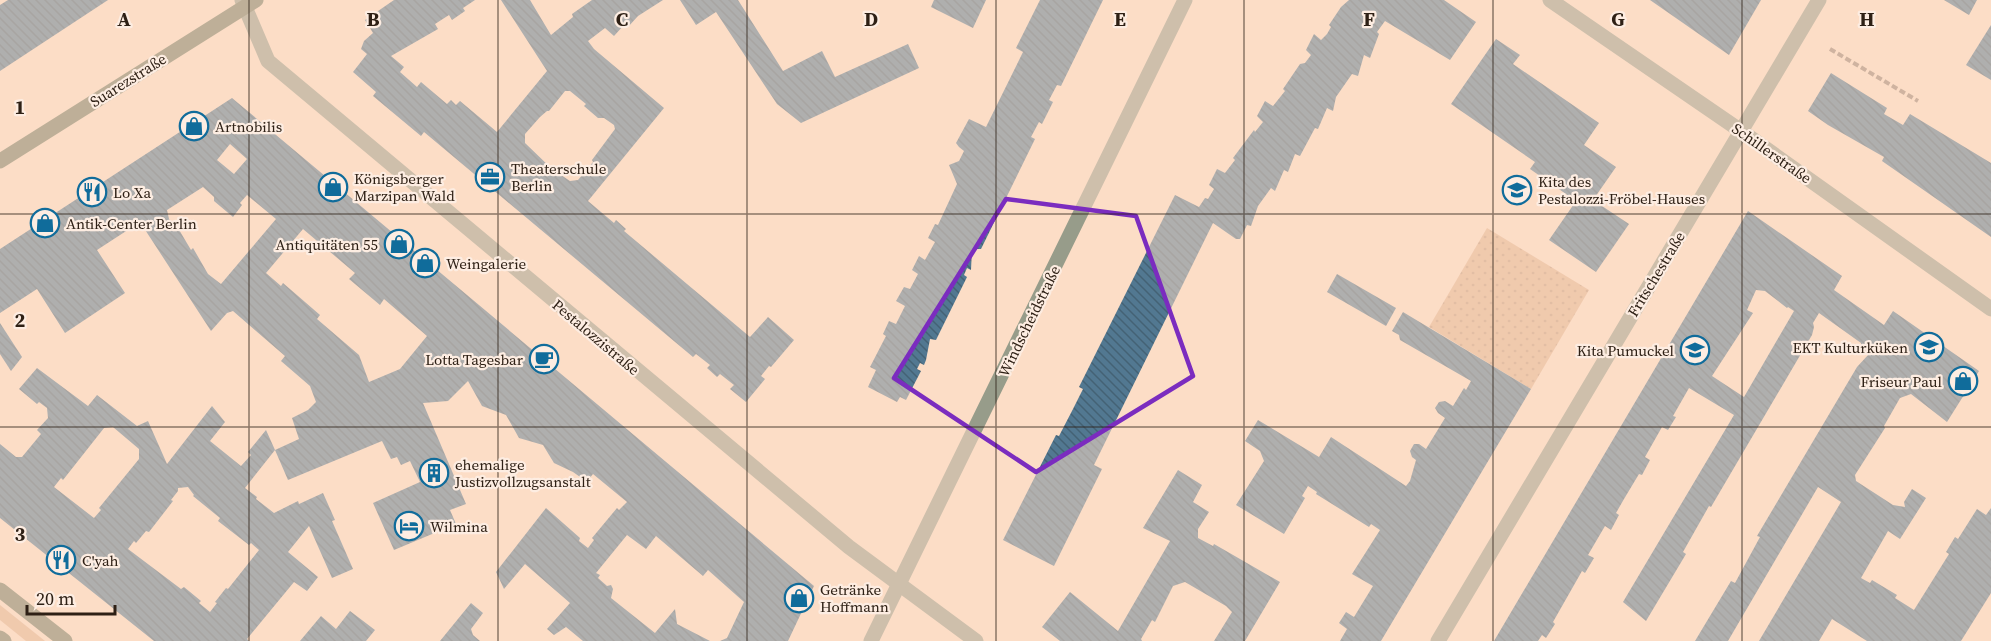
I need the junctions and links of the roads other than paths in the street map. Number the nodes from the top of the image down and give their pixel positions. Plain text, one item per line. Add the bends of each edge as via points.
1 (1185, 0) edge
2 (1550, 0) edge
3 (1819, 0) edge
4 (248, 2) edge
5 (1741, 131) junction
6 (0, 160) edge
7 (1991, 309) edge
8 (898, 584) junction
9 (0, 590) edge
10 (0, 638) edge
11 (4, 641) edge
12 (65, 641) edge
13 (871, 641) edge
14 (976, 641) edge
15 (1438, 641) edge

1 - 8 street, Windscheidstraße
2 - 5 street, Schillerstraße
3 - 5 street, Fritschestraße
4 - 6 street, Suarezstraße
4 - 8 street, Pestalozzistraße via 268,61 769,482
5 - 7 street, Schillerstraße
5 - 15 street, Fritschestraße
8 - 13 street, Windscheidstraße
8 - 14 street, Pestalozzistraße
9 - 12 street
10 - 11 street

